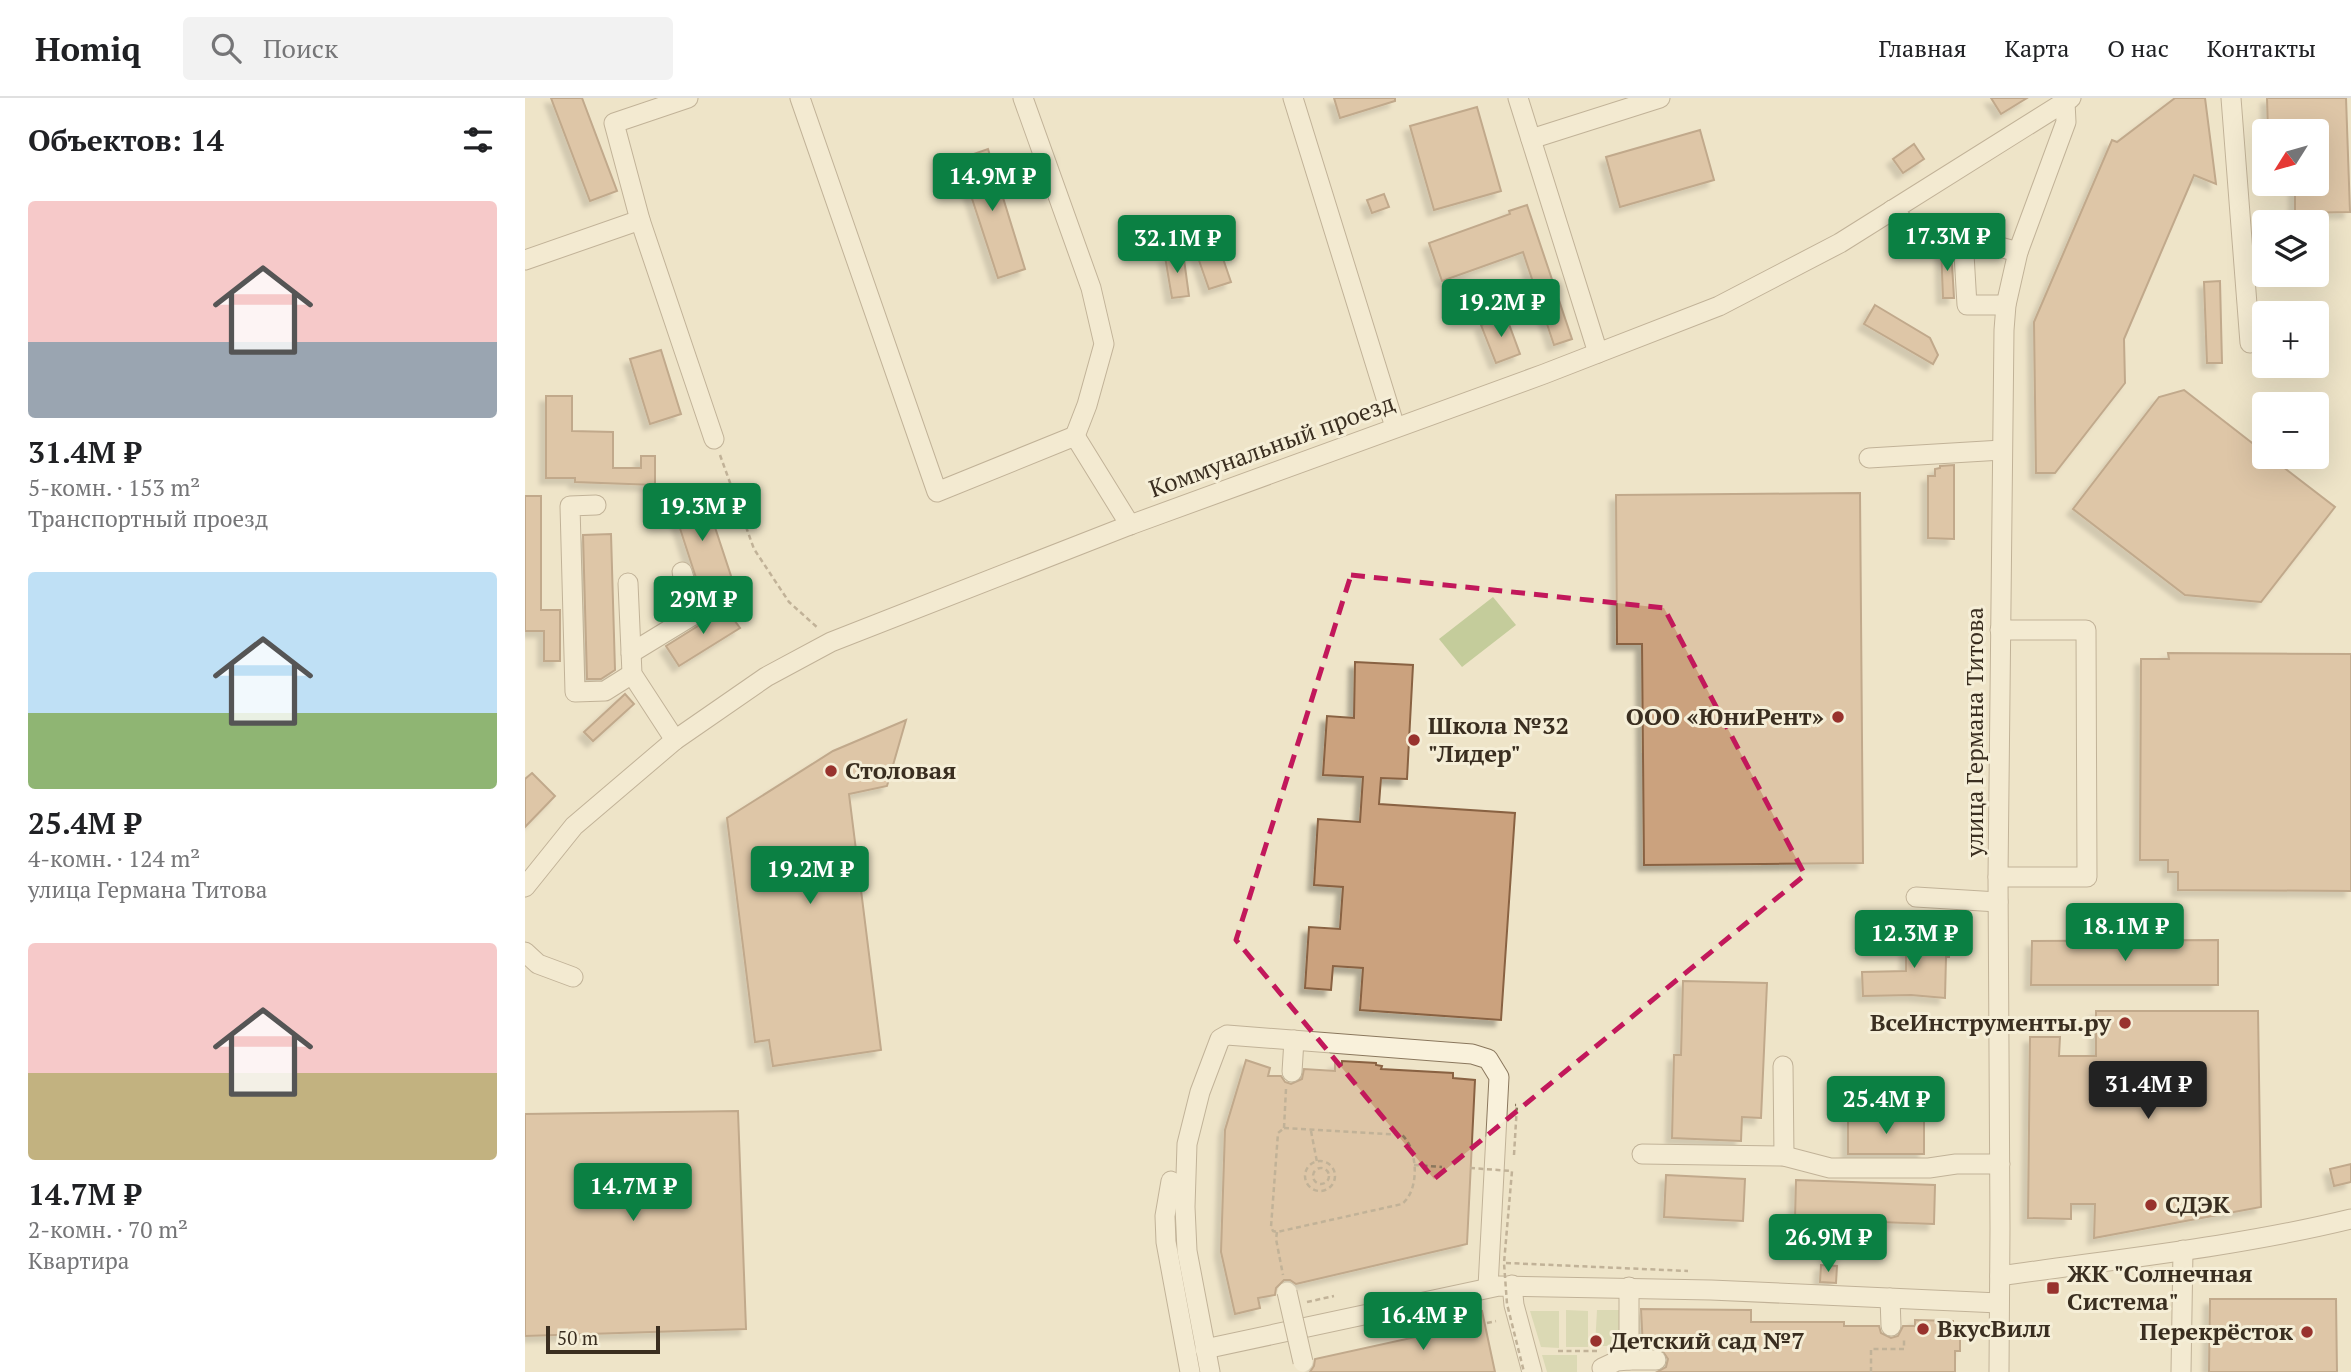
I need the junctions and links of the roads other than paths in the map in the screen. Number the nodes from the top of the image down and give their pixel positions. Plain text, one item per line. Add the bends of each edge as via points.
1 (688, 98) edge
2 (800, 98) edge
3 (1023, 98) edge
4 (1293, 98) edge
5 (1518, 98) edge
6 (1660, 98) edge
7 (2231, 98) edge
8 (2068, 100) edge
9 (1531, 139) junction
10 (1892, 210) junction
11 (640, 220) junction
12 (1963, 237) junction
13 (2018, 252) junction
14 (525, 260) edge
15 (2006, 305) junction
16 (2250, 343) dead end
17 (1598, 353) junction
18 (1395, 427) junction
19 (1075, 436) junction
20 (714, 439) road end
21 (2002, 450) junction
22 (1869, 458) dead end
23 (596, 505) dead end
24 (1130, 525) junction
25 (683, 572) dead end
26 (628, 583) dead end
27 (2000, 630) junction
28 (631, 653) junction
29 (632, 674) junction
30 (675, 740) junction
31 (1998, 877) junction
32 (525, 887) edge
33 (1916, 898) dead end
34 (1998, 902) junction
35 (532, 965) edge
36 (573, 977) dead end
37 (1294, 1040) junction
38 (1783, 1066) dead end
39 (1289, 1078) road end
40 (1642, 1153) dead end
41 (1784, 1156) junction
42 (2000, 1164) junction
43 (1171, 1181) dead end
44 (2351, 1219) edge
45 (2183, 1250) junction
46 (2000, 1276) junction
47 (1500, 1286) junction
48 (1629, 1287) junction
49 (1890, 1298) junction
50 (1288, 1299) road end
51 (1999, 1303) junction
52 (1898, 1332) road end
53 (1205, 1349) junction
54 (1600, 1360) road end
55 (1629, 1360) junction
56 (1656, 1360) dead end
57 (1303, 1362) dead end
58 (1190, 1372) edge
59 (1210, 1372) edge
60 (1522, 1372) edge
61 (1532, 1372) edge
62 (1999, 1372) edge
63 (2181, 1372) edge

1 - 11 street via 614,123
2 - 19 street via 937,492
3 - 19 street via 1091,288 1104,344
4 - 18 street
5 - 9 street
6 - 9 street
7 - 16 street
8 - 10 street, Коммунальный проезд
8 - 13 street, улица Германа Титова via 2063,137
9 - 17 street
10 - 12 street via 1915,232 1956,228
10 - 17 street, Коммунальный проезд via 1840,243 1719,306
11 - 14 street
11 - 20 street
12 - 13 street
12 - 15 street via 1967,305
13 - 15 street, улица Германа Титова
15 - 21 street, улица Германа Титова
17 - 18 street, Коммунальный проезд
18 - 24 street, Коммунальный проезд
19 - 24 street
21 - 22 street
21 - 27 street, улица Германа Титова
23 - 29 street via 569,506 575,692 605,691
24 - 30 street, Коммунальный проезд via 831,642 766,677
25 - 28 street via 695,614
26 - 28 street
27 - 31 street, улица Германа Титова
27 - 31 street via 2086,630 2087,877
28 - 29 street
29 - 30 street
30 - 32 street, Коммунальный проезд via 574,826
31 - 34 street, улица Германа Титова
33 - 34 street
34 - 42 street, улица Германа Титова
35 - 36 street
37 - 39 street
37 - 47 street via 1488,1059 1499,1077
37 - 53 street via 1223,1036 1200,1092 1187,1143 1185,1207 1187,1251
38 - 41 street
40 - 41 street
41 - 42 street via 1830,1168
42 - 46 street, улица Германа Титова
43 - 58 street via 1166,1242
44 - 45 street
45 - 46 street
45 - 63 street
46 - 51 street, улица Германа Титова
47 - 48 street
47 - 53 street
47 - 60 street
47 - 61 street via 1514,1305
48 - 49 street
48 - 55 street
49 - 51 street
49 - 52 street
50 - 57 street, bridge
51 - 62 street, улица Германа Титова
53 - 59 street
54 - 55 street
55 - 56 street

